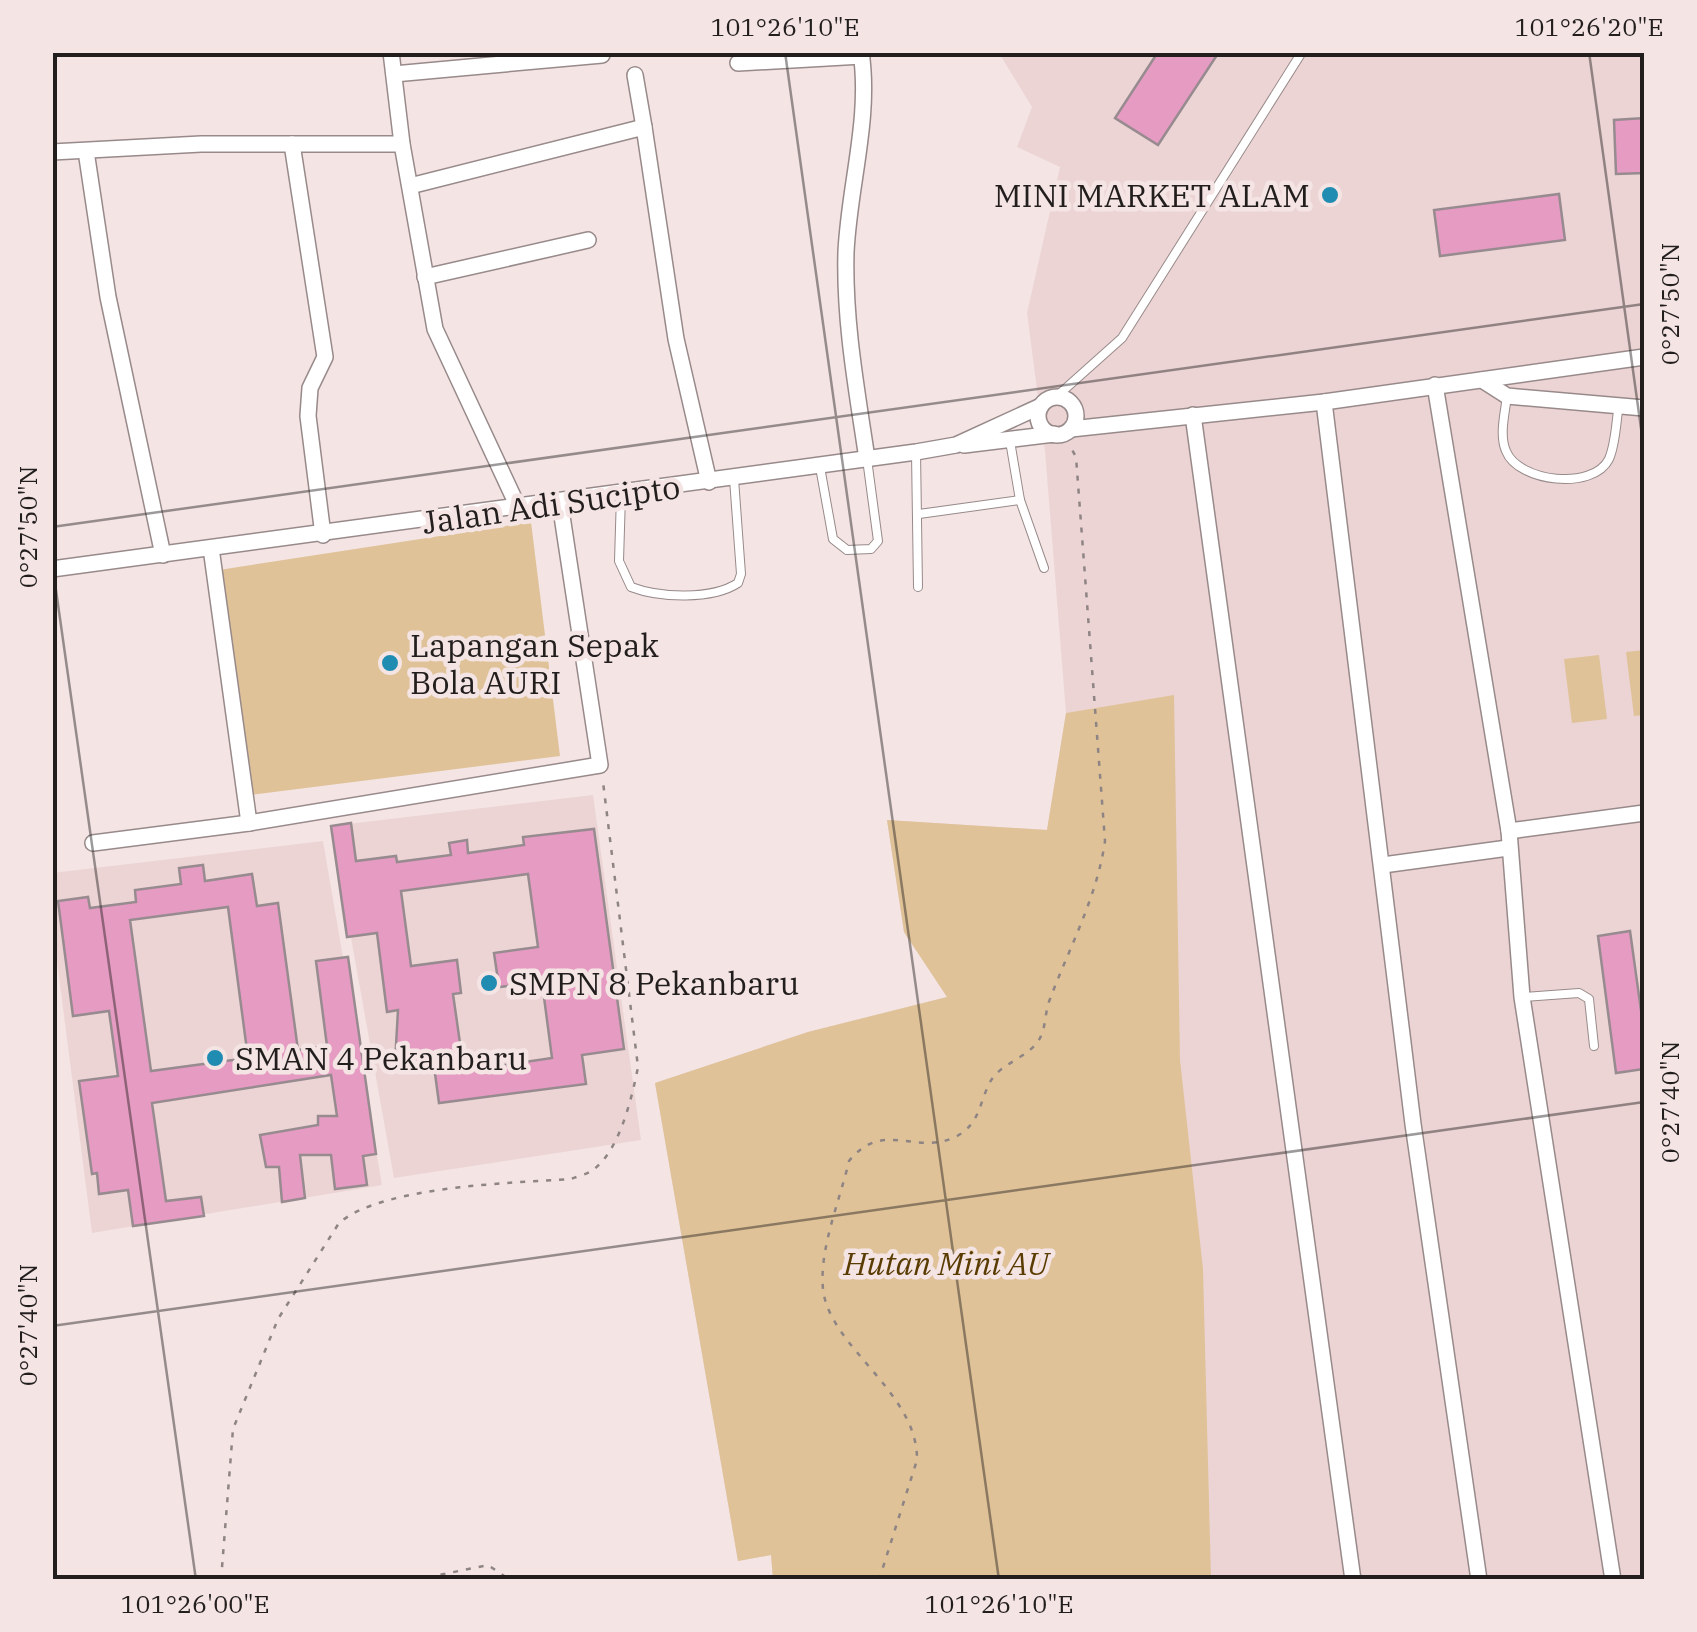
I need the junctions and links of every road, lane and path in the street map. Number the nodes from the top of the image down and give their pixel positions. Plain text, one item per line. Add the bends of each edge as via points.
1 (391, 52) edge
2 (1302, 52) edge
3 (563, 54) edge
4 (602, 54) edge
5 (861, 54) edge
6 (738, 63) dead end
7 (394, 74) junction
8 (635, 75) dead end
9 (644, 127) junction
10 (292, 144) junction
11 (402, 144) junction
12 (86, 151) junction
13 (52, 152) edge
14 (410, 186) junction
15 (588, 240) dead end
16 (425, 278) junction
17 (1644, 357) edge
18 (1482, 380) junction
19 (1434, 385) junction
20 (1056, 396) junction
21 (1507, 396) junction
22 (1324, 402) junction
23 (1619, 404) junction
24 (1041, 406) junction
25 (1644, 408) edge
26 (1192, 415) junction
27 (1063, 432) junction
28 (1010, 441) junction
29 (956, 446) junction
30 (916, 452) junction
31 (868, 459) junction
32 (820, 467) junction
33 (734, 479) junction
34 (710, 482) junction
35 (620, 495) junction
36 (1020, 500) junction
37 (560, 503) junction
38 (519, 509) junction
39 (919, 514) junction
40 (323, 535) junction
41 (211, 548) junction
42 (163, 555) junction
43 (1044, 568) dead end
44 (52, 569) edge
45 (918, 587) dead end
46 (600, 765) junction
47 (1644, 813) edge
48 (248, 823) junction
49 (1509, 840) junction
50 (93, 843) dead end
51 (1383, 865) junction
52 (1522, 997) junction
53 (1594, 1046) dead end
54 (221, 1580) edge
55 (415, 1580) edge
56 (510, 1580) edge
57 (879, 1580) edge
58 (1353, 1580) edge
59 (1479, 1580) edge
60 (1613, 1580) edge

1 - 7 street
2 - 20 lane via 1122,338
3 - 4 street
3 - 7 street
5 - 6 street
5 - 31 street via 863,96 846,256 850,342
7 - 11 street
8 - 9 street
9 - 14 street
9 - 34 street via 676,339
10 - 11 street
10 - 12 street
10 - 40 street via 325,357 310,388 308,416
11 - 14 street
12 - 13 street
12 - 42 street via 108,297
14 - 16 street
15 - 16 street
16 - 38 street via 448,363
17 - 18 street
18 - 19 street
18 - 21 street
19 - 22 street
19 - 49 street
20 - 24 street
20 - 27 street via 1073,405 1076,417
21 - 23 street
21 - 23 lane via 1504,448 1512,462 1555,478 1604,466
22 - 26 street
22 - 51 street
23 - 25 street
24 - 27 street via 1040,423
24 - 29 street, Jalan Adi Sucipto
26 - 27 street
26 - 58 street
27 - 28 street
27 - 57 path via 1076,457 1102,867 1042,1035 990,1082 987,1100 967,1129 936,1143 878,1139 849,1161 822,1271 823,1292 828,1309 918,1439 918,1460
28 - 29 street
28 - 36 lane
29 - 30 street, Jalan Adi Sucipto
30 - 31 street, Jalan Adi Sucipto
30 - 39 lane
31 - 32 street, Jalan Adi Sucipto
31 - 32 lane via 878,540 871,549 847,550 833,538
32 - 33 street, Jalan Adi Sucipto
33 - 34 street, Jalan Adi Sucipto
33 - 35 lane via 741,574 738,583 712,594 632,587 619,562
34 - 35 street, Jalan Adi Sucipto
35 - 37 street, Jalan Adi Sucipto
36 - 39 lane
36 - 43 lane
37 - 38 street, Jalan Adi Sucipto
37 - 46 street
38 - 40 street, Jalan Adi Sucipto
39 - 45 lane
40 - 41 street, Jalan Adi Sucipto
41 - 42 street, Jalan Adi Sucipto
41 - 48 street
42 - 44 street, Jalan Adi Sucipto
46 - 48 street
46 - 54 path via 638,1066 608,1152 593,1170 571,1178 383,1200 339,1222 278,1318 234,1430
47 - 49 street
48 - 50 street
49 - 51 street
49 - 52 street
51 - 59 street
52 - 53 lane via 1588,999
52 - 60 street
55 - 56 path via 488,1565

